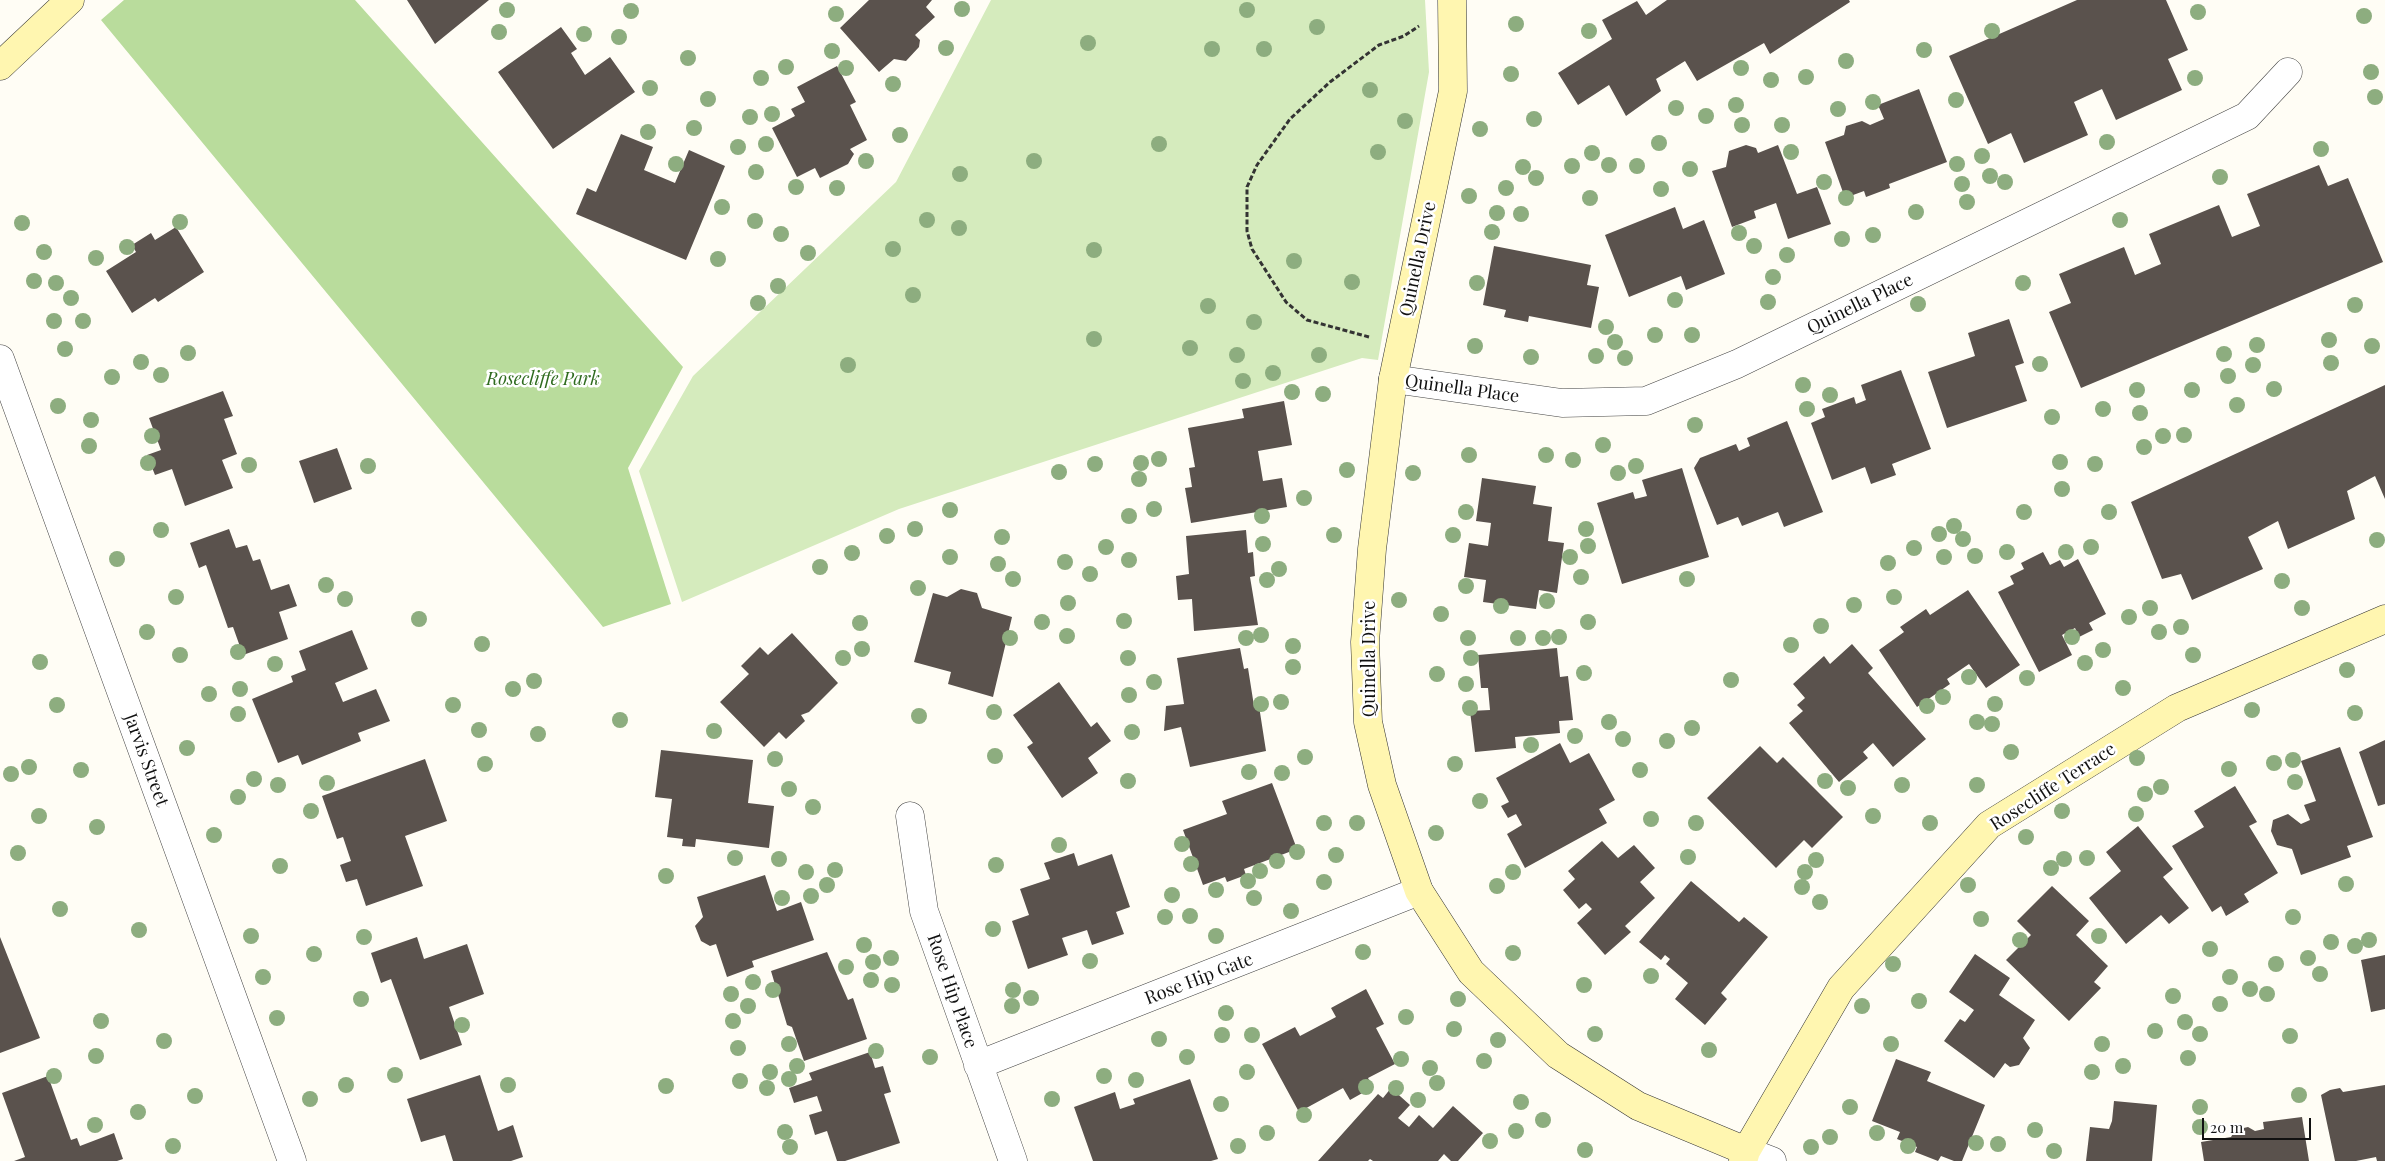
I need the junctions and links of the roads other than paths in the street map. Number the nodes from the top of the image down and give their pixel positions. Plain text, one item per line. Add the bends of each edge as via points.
1 (70, 0) edge
2 (1452, 3) edge
3 (0, 66) edge
4 (2288, 72) dead end
5 (0, 359) edge
6 (1393, 379) junction
7 (2385, 619) edge
8 (910, 816) dead end
9 (1419, 890) junction
10 (978, 1065) junction
11 (1744, 1156) edge
12 (292, 1161) edge
13 (1012, 1161) edge
14 (1772, 1161) edge

1 - 3 street
2 - 6 street, Quinella Drive via 1453,91
4 - 6 street, Quinella Place via 2247,116 1737,364 1646,401 1562,403
5 - 12 street, Jarvis Street
6 - 9 street, Quinella Drive via 1372,550 1365,642 1368,722 1382,785
7 - 11 street, Rosecliffe Terrace via 2177,708 1989,825 1841,988
8 - 10 street, Rose Hip Place via 924,911
9 - 10 street, Rose Hip Gate
9 - 11 street, Quinella Drive via 1471,972 1558,1055 1638,1106
10 - 13 street, Rose Hip Place
11 - 14 street

